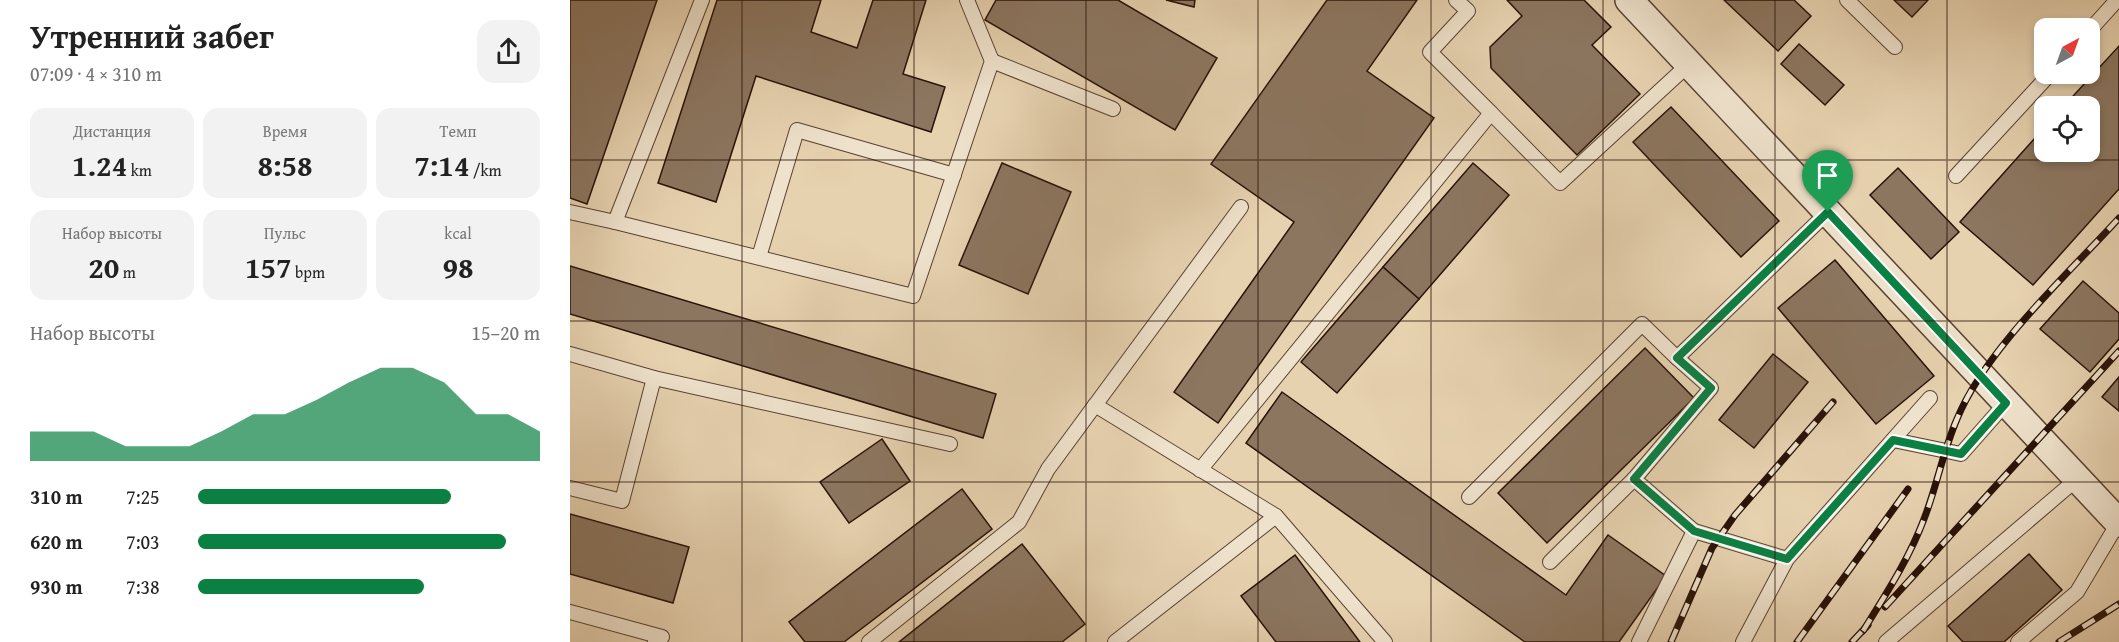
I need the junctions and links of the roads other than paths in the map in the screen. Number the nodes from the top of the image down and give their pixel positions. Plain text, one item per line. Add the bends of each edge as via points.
1 (702, 0) edge
2 (967, 0) edge
3 (1456, 0) edge
4 (1629, 0) edge
5 (1847, 0) edge
6 (2117, 0) edge
7 (2100, 19) edge
8 (1895, 47) dead end
9 (992, 61) junction
10 (1689, 64) junction
11 (2041, 84) edge
12 (1113, 109) dead end
13 (1491, 113) junction
14 (954, 175) junction
15 (1956, 176) dead end
16 (1241, 207) dead end
17 (570, 212) edge
18 (1828, 212) junction
19 (615, 222) junction
20 (759, 257) junction
21 (570, 354) edge
22 (1677, 358) junction
23 (654, 378) junction
24 (1930, 398) dead end
25 (2006, 403) junction
26 (1095, 405) junction
27 (1893, 440) junction
28 (950, 444) dead end
29 (1200, 470) junction
30 (1634, 479) junction
31 (2077, 479) junction
32 (570, 488) edge
33 (1469, 497) dead end
34 (1276, 516) junction
35 (2119, 523) edge
36 (1694, 531) junction
37 (1787, 559) junction
38 (1550, 562) dead end
39 (570, 612) edge
40 (655, 642) edge
41 (869, 642) edge
42 (1115, 642) edge
43 (1385, 642) edge
44 (1639, 642) edge
45 (1743, 642) edge
46 (1886, 642) edge
47 (2018, 642) edge

1 - 19 lane
2 - 9 lane
3 - 13 lane via 1468,11 1430,52
4 - 10 street
5 - 8 lane
6 - 7 lane
9 - 12 lane
9 - 14 lane
10 - 13 lane via 1560,183
10 - 18 street
11 - 15 lane
13 - 29 lane
14 - 20 lane via 913,296
14 - 20 lane via 797,130
16 - 26 lane
17 - 19 lane
18 - 22 lane
18 - 25 street
19 - 20 lane
21 - 23 lane
22 - 30 lane via 1711,388
22 - 33 lane via 1642,324
23 - 28 lane
23 - 32 lane via 622,501
24 - 27 lane
25 - 27 lane via 1961,454
25 - 31 street
26 - 29 lane
26 - 41 lane via 1048,469 1019,522
27 - 37 lane
29 - 34 lane
30 - 36 lane
30 - 38 lane
31 - 35 street
31 - 46 lane
34 - 42 lane
34 - 43 lane
35 - 47 lane via 2077,592
36 - 37 lane
36 - 44 lane
37 - 45 lane
39 - 40 lane via 662,637

